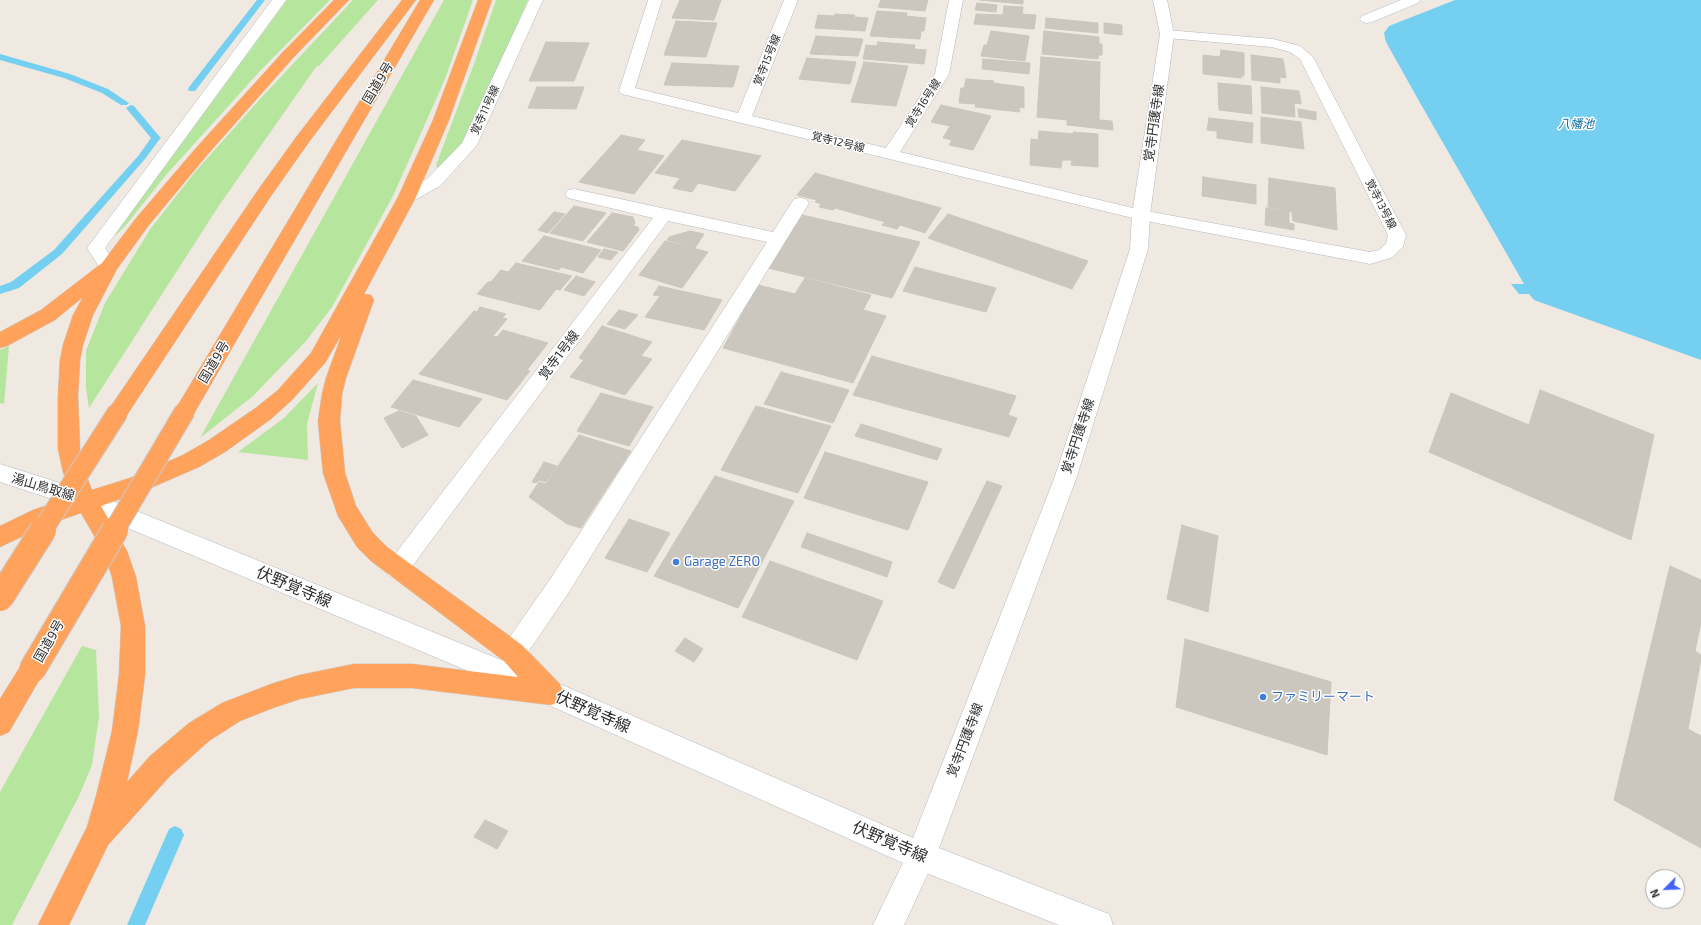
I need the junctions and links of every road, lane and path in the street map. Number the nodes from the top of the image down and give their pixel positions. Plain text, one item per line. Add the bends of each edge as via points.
1 (279, 0) edge
2 (342, 0) edge
3 (410, 0) edge
4 (427, 0) edge
5 (485, 0) edge
6 (536, 0) edge
7 (655, 0) edge
8 (791, 0) edge
9 (956, 0) edge
10 (1160, 0) edge
11 (1413, 0) edge
12 (1367, 19) dead end
13 (1167, 34) junction
14 (743, 119) junction
15 (890, 154) junction
16 (574, 194) dead end
17 (407, 197) junction
18 (800, 203) dead end
19 (664, 215) junction
20 (1141, 215) junction
21 (390, 231) junction
22 (778, 239) junction
23 (108, 267) junction
24 (0, 341) edge
25 (0, 474) edge
26 (87, 500) junction
27 (0, 537) edge
28 (397, 569) junction
29 (0, 598) edge
30 (513, 653) junction
31 (551, 693) junction
32 (0, 723) edge
33 (98, 835) junction
34 (921, 856) junction
35 (53, 925) edge
36 (888, 925) edge
37 (1098, 925) edge

1 - 23 street via 96,248
2 - 23 highway via 211,140
3 - 29 highway, 国道9号, bridge via 268,188 118,412
4 - 32 highway, 国道9号, bridge
5 - 17 highway via 444,113
6 - 17 street, 覚寺11号線 via 469,145 434,182
7 - 14 street, 覚寺12号線 via 627,91
8 - 14 street, 覚寺15号線
9 - 15 street, 覚寺16号線 via 942,74
10 - 13 street, 覚寺円護寺線
11 - 12 street
13 - 20 street, 覚寺円護寺線
13 - 20 street, 覚寺13号線 via 1273,43 1295,49 1306,57 1397,236 1394,247 1386,254 1370,258
14 - 15 street, 覚寺12号線
15 - 20 street, 覚寺12号線
16 - 19 street
17 - 21 highway
18 - 22 street
19 - 22 street
19 - 28 street, 覚寺1号線
20 - 34 street, 覚寺円護寺線 via 1139,249 1065,479
21 - 26 highway via 322,352 285,395 241,430 191,461 138,484
21 - 28 highway via 340,367 332,394 329,421 334,473 346,509 365,540
22 - 30 street via 560,585
23 - 24 highway via 48,315
23 - 26 highway via 83,316 70,360 69,449 77,482
25 - 26 street, 湯山鳥取線
26 - 27 highway via 41,517
26 - 31 street, 伏野覚寺線
26 - 33 highway via 114,551 124,577 133,626 132,675 125,731
28 - 30 highway
30 - 31 highway
31 - 33 highway via 412,676 380,675 328,680 271,696 215,720 193,737 151,775
31 - 34 street, 伏野覚寺線
33 - 35 highway
34 - 36 street, 覚寺円護寺線
34 - 37 street, 伏野覚寺線

